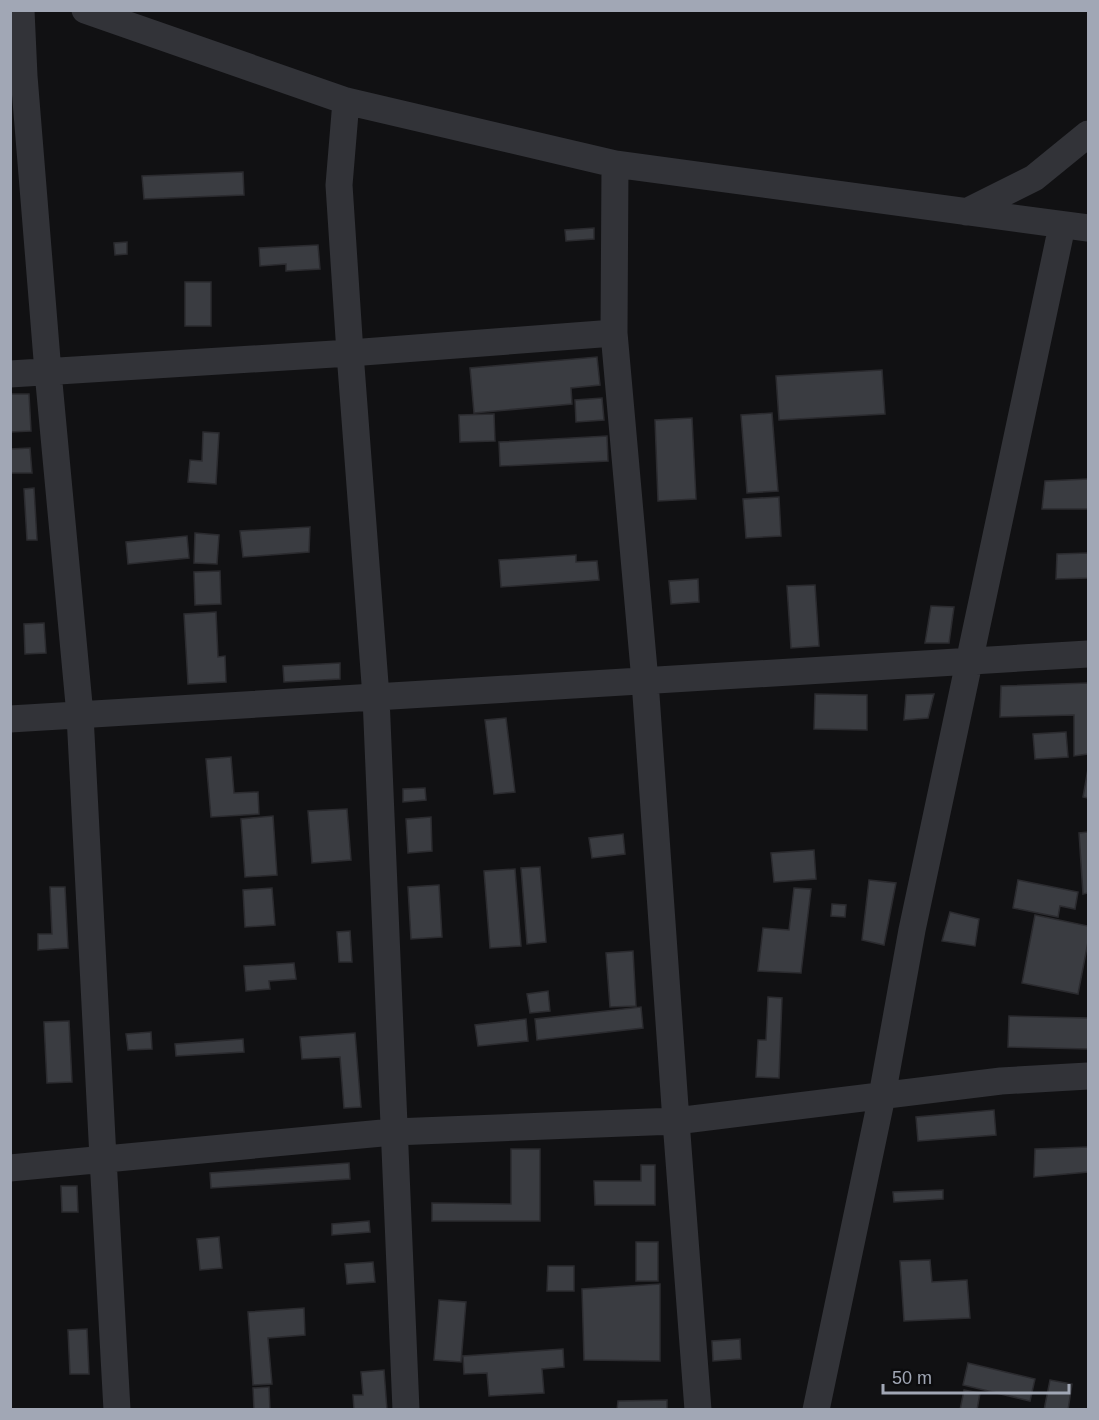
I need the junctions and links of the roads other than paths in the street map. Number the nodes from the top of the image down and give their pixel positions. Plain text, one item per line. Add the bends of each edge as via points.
1 (21, 10) edge
2 (85, 10) edge
3 (346, 101) junction
4 (1089, 134) edge
5 (615, 164) junction
6 (966, 212) junction
7 (1062, 226) junction
8 (1089, 228) edge
9 (614, 333) junction
10 (350, 353) junction
11 (48, 372) junction
12 (10, 374) edge
13 (1089, 654) edge
14 (969, 662) junction
15 (645, 681) junction
16 (376, 697) junction
17 (80, 715) junction
18 (10, 718) edge
19 (1089, 1076) edge
20 (882, 1096) junction
21 (676, 1120) junction
22 (393, 1132) junction
23 (103, 1158) junction
24 (10, 1168) edge
25 (117, 1410) edge
26 (406, 1410) edge
27 (698, 1410) edge
28 (816, 1410) edge

1 - 11 street
2 - 3 street
3 - 5 street
3 - 10 street via 339,185
4 - 6 street via 1034,178
5 - 6 street
5 - 9 street
6 - 7 street
7 - 8 street
7 - 14 street
9 - 10 street
9 - 15 street
10 - 11 street
10 - 16 street
11 - 12 street
11 - 17 street
13 - 14 street
14 - 15 street
14 - 20 street via 912,930
15 - 16 street
15 - 21 street
16 - 17 street
16 - 22 street
17 - 18 street
17 - 23 street
19 - 20 street via 1001,1081
20 - 21 street
20 - 28 street
21 - 22 street
21 - 27 street
22 - 23 street
22 - 26 street
23 - 24 street
23 - 25 street

